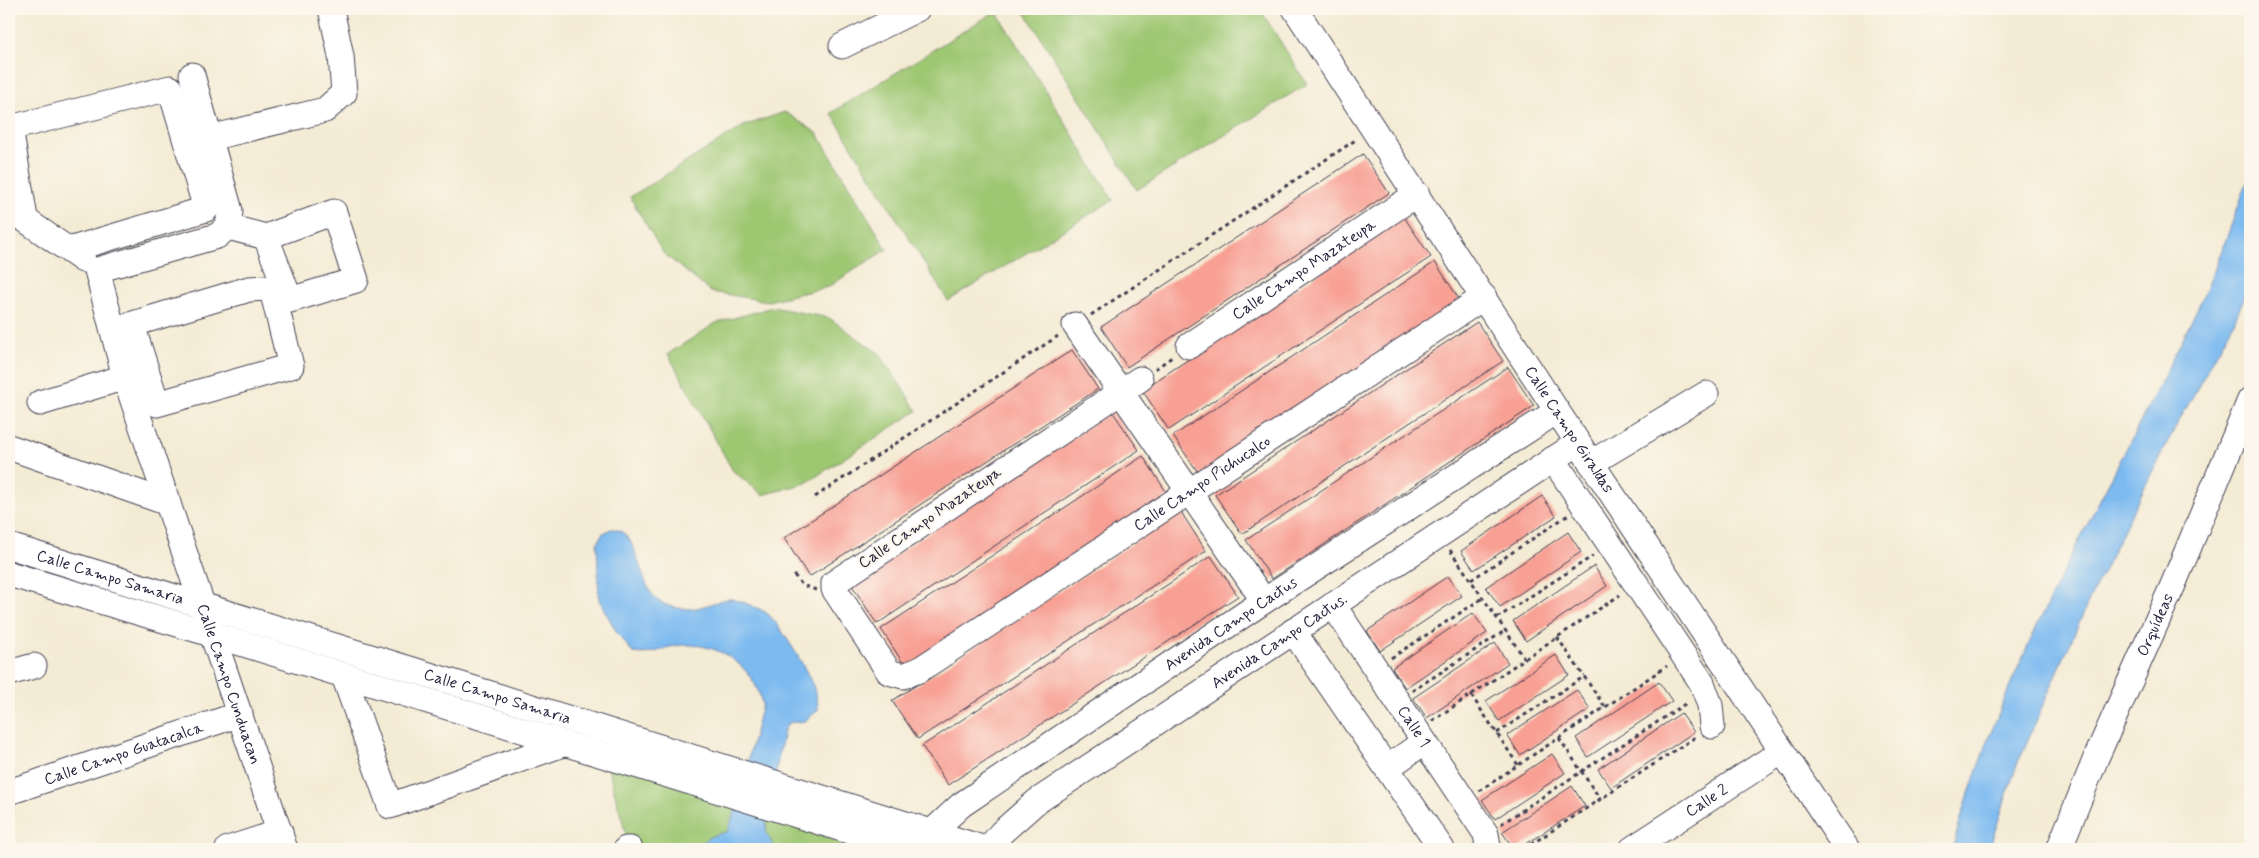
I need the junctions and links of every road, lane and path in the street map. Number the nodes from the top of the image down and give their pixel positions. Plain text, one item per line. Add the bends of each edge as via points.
1 (330, 9) edge
2 (917, 9) edge
3 (1295, 9) edge
4 (842, 46) dead end
5 (192, 75) dead end
6 (1374, 128) junction
7 (210, 138) junction
8 (1417, 194) junction
9 (17, 214) edge
10 (228, 227) junction
11 (266, 236) dead end
12 (69, 250) junction
13 (97, 270) junction
14 (1484, 297) junction
15 (1075, 325) junction
16 (122, 328) junction
17 (1188, 346) joint
18 (125, 377) junction
19 (1130, 385) junction
20 (1706, 394) dead end
21 (2250, 400) edge
22 (40, 403) dead end
23 (1557, 411) junction
24 (9, 447) edge
25 (1585, 453) junction
26 (1553, 460) junction
27 (1189, 493) junction
28 (815, 497) dead end
29 (168, 503) junction
30 (1583, 505) junction
31 (1440, 534) junction
32 (1610, 545) junction
33 (9, 546) edge
34 (9, 574) edge
35 (1471, 580) junction
36 (1636, 585) junction
37 (1483, 598) junction
38 (1264, 601) junction
39 (203, 605) junction
40 (1333, 605) junction
41 (1497, 618) junction
42 (1506, 630) junction
43 (1293, 632) junction
44 (214, 635) junction
45 (1557, 637) junction
46 (1684, 655) junction
47 (1525, 659) junction
48 (34, 666) dead end
49 (1376, 668) junction
50 (919, 670) joint
51 (9, 673) edge
52 (344, 676) junction
53 (1584, 676) junction
54 (1706, 690) junction
55 (1471, 695) junction
56 (1397, 700) junction
57 (1605, 707) junction
58 (240, 714) junction
59 (1712, 726) joint
60 (1497, 733) junction
61 (1421, 737) junction
62 (1559, 738) junction
63 (563, 744) junction
64 (1782, 752) junction
65 (1518, 765) junction
66 (1386, 768) junction
67 (1581, 772) junction
68 (9, 792) edge
69 (1600, 799) junction
70 (1464, 801) junction
71 (283, 841) edge
72 (923, 841) edge
73 (1486, 842) edge
74 (1838, 846) edge
75 (228, 849) edge
76 (907, 849) edge
77 (986, 849) edge
78 (1442, 849) edge
79 (1524, 849) edge
80 (1632, 849) edge
81 (2059, 849) edge

1 - 7 street via 341,56 344,93 325,110
2 - 4 street
3 - 6 street, Calle Campo Giraldas
5 - 7 street
6 - 8 street, Calle Campo Giraldas
6 - 15 path
7 - 10 street via 230,211
8 - 14 street, Calle Campo Giraldas
8 - 17 street, Calle Campo Mazateupa
9 - 12 street
9 - 12 street via 10,128 170,88 206,209
10 - 11 street
10 - 13 street via 217,236
12 - 13 street
13 - 16 street
14 - 23 street, Calle Campo Giraldas
14 - 27 street, Calle Campo Pichucalco
15 - 19 street
15 - 28 path
16 - 16 street via 249,289 266,288 273,294 292,366 157,404
16 - 18 street, Calle Campo Cunduacan
17 - 19 path
18 - 22 street
18 - 29 street, Calle Campo Cunduacan
19 - 27 street
19 - 50 street, Calle Campo Mazateupa via 834,582 834,589 889,672 904,676
20 - 25 street, Avenida Campo Cactus.
21 - 81 street, Orquídeas
23 - 25 street, Calle Campo Giraldas
23 - 38 street, Avenida Campo Cactus
24 - 29 street
25 - 26 street, Avenida Campo Cactus.
25 - 64 street, Calle Campo Giraldas
26 - 30 street, Calle Campo Giraldas
26 - 31 street, Avenida Campo Cactus.
27 - 38 street
27 - 50 street, Calle Campo Pichucalco
29 - 39 street, Calle Campo Cunduacan
30 - 32 street, Calle Campo Giraldas
30 - 35 path
31 - 35 path
31 - 40 street, Avenida Campo Cactus.
32 - 36 street, Calle Campo Giraldas
32 - 41 path
33 - 39 street, Calle Campo Samaria
34 - 44 street, Calle Campo Samaria
35 - 37 path
36 - 45 path
36 - 46 street, Calle Campo Giraldas
37 - 41 path
37 - 49 path
38 - 72 street, Avenida Campo Cactus via 961,805
39 - 44 street, Calle Campo Cunduacan
39 - 72 street, Calle Campo Samaria
40 - 43 street, Avenida Campo Cactus.
40 - 49 street, Calle 1
41 - 42 path
42 - 47 path
42 - 56 path
43 - 66 street
43 - 77 street, Avenida Campo Cactus. via 1036,802
44 - 52 street, Calle Campo Samaria
44 - 58 street, Calle Campo Cunduacan
45 - 47 path
45 - 53 path
46 - 54 street, Calle Campo Giraldas
46 - 57 path
47 - 55 path
48 - 51 street
49 - 56 street, Calle 1
52 - 63 street, Calle Campo Samaria
52 - 63 street via 390,806
53 - 57 path
53 - 60 path
54 - 59 street, Calle Campo Giraldas
54 - 67 path
55 - 60 path
55 - 61 path
56 - 61 street, Calle 1
57 - 62 path
58 - 68 street, Calle Campo Guatacalca
58 - 71 street, Calle Campo Cunduacan
59 - 69 path
60 - 65 path
61 - 66 street
61 - 70 street, Calle 1
62 - 65 path
62 - 67 path
63 - 76 street, Calle Campo Samaria
64 - 74 street, Calle Campo Giraldas
64 - 80 street, Calle 2
65 - 70 path
66 - 78 street
67 - 69 path
67 - 73 path
69 - 79 path
70 - 73 street, Calle 1
71 - 75 street
72 - 77 street, Calle Campo Samaria

